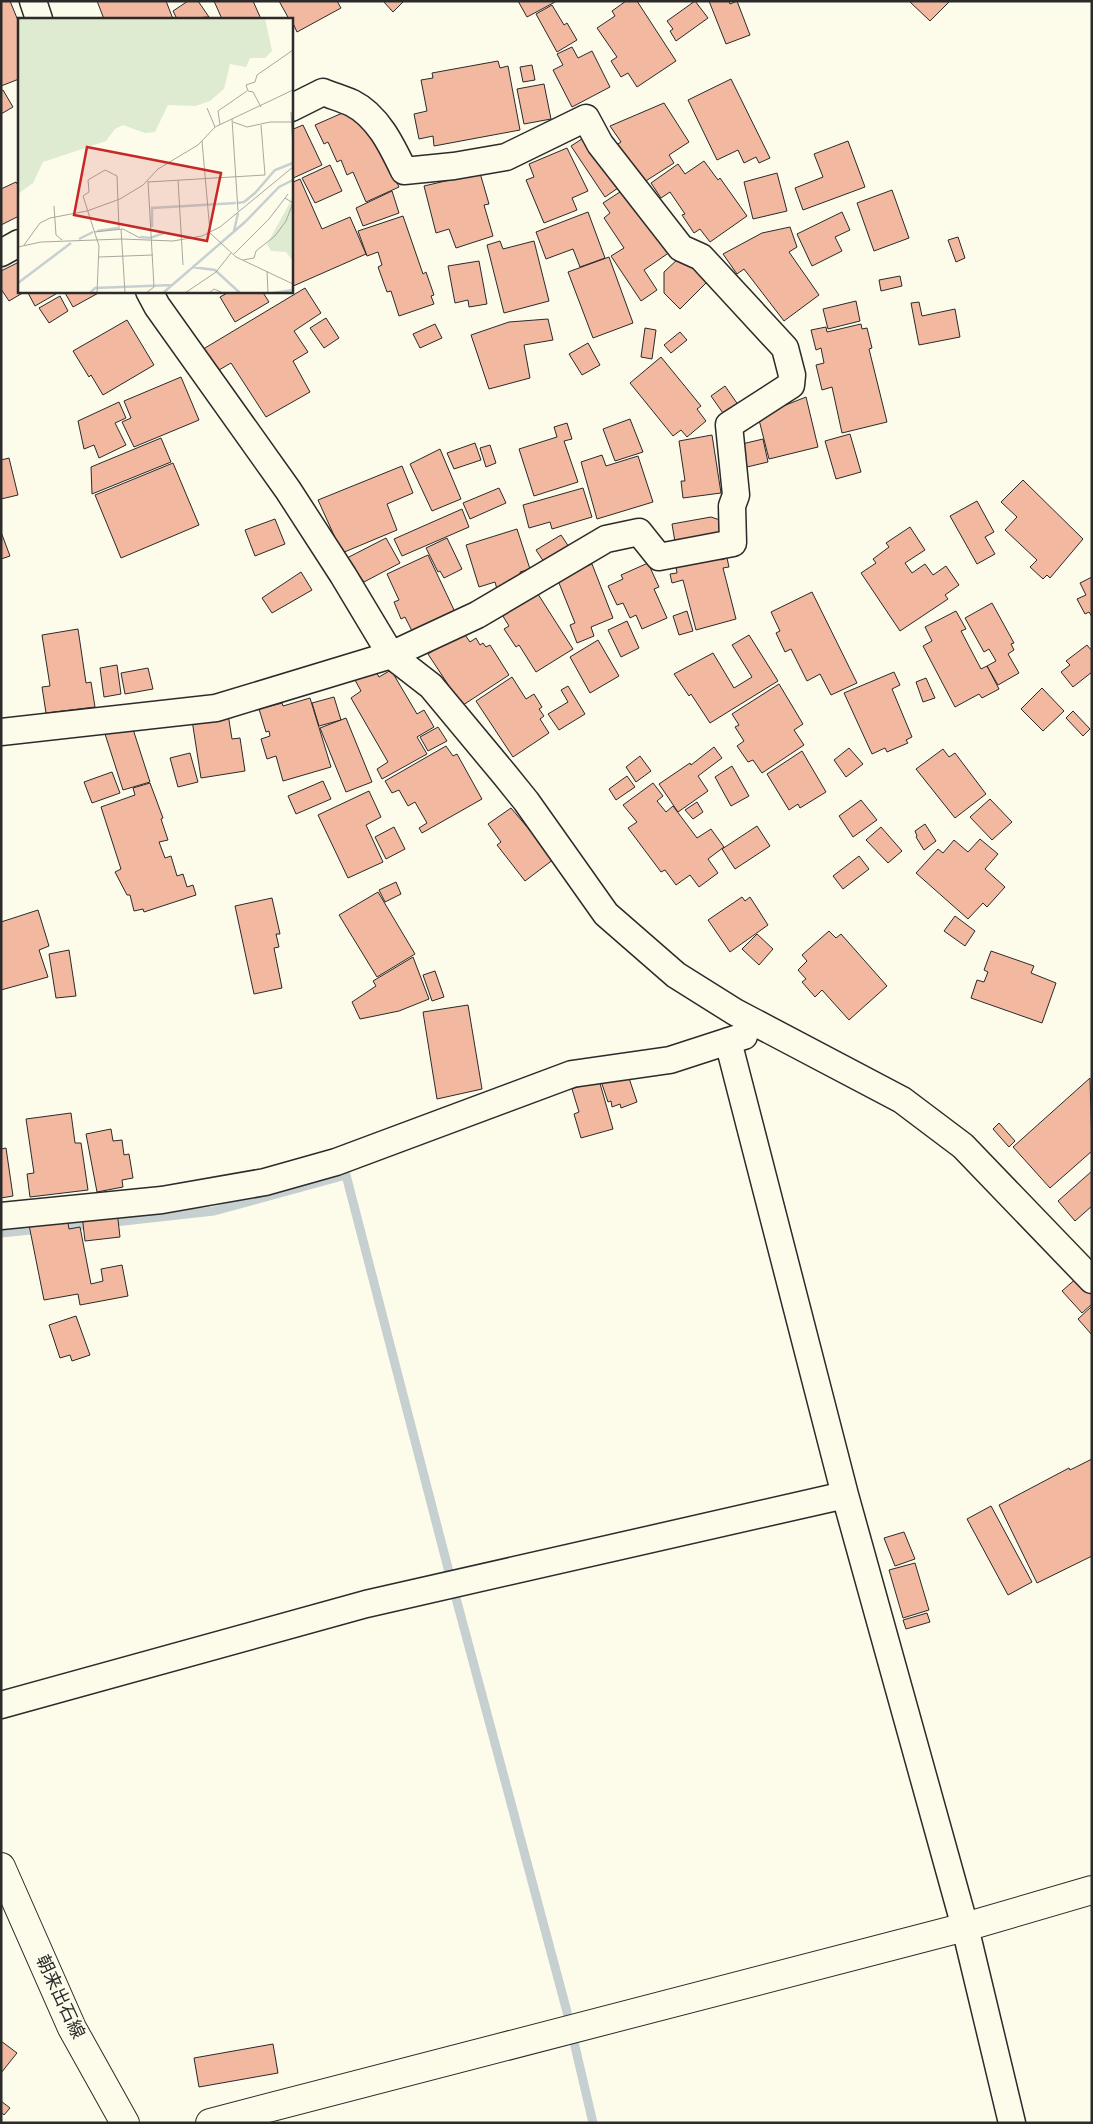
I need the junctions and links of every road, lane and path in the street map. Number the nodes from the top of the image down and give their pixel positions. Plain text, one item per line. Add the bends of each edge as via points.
1 (33, 1) edge
2 (39, 18) edge
3 (292, 108) edge
4 (18, 244) edge
5 (1, 253) edge
6 (150, 292) edge
7 (391, 655) junction
8 (1, 732) edge
9 (766, 1029) junction
10 (728, 1041) junction
11 (1, 1216) edge
12 (1092, 1280) edge
13 (845, 1495) junction
14 (1, 1705) edge
15 (1, 1867) edge
16 (1092, 1890) edge
17 (964, 1926) junction
18 (125, 2123) edge
19 (210, 2123) edge
20 (1012, 2123) edge

1 - 2 street
3 - 7 street via 323,92 353,104 372,118 404,171 506,157 586,118 600,144 682,248 701,257 785,348 792,375 792,385 729,425 736,495 732,506 733,543 659,557 639,532 606,539 477,615
4 - 5 street
6 - 7 street via 288,490
7 - 8 street via 216,708
7 - 9 street via 431,686 505,775 606,914 676,975
9 - 10 street
9 - 12 street via 902,1100 963,1146
10 - 11 street via 670,1060 572,1074 336,1162 266,1182 162,1200
10 - 13 street
13 - 14 street via 366,1604
13 - 17 street
15 - 18 street, 朝来出石線 via 72,2028
16 - 17 street
17 - 19 street
17 - 20 street

